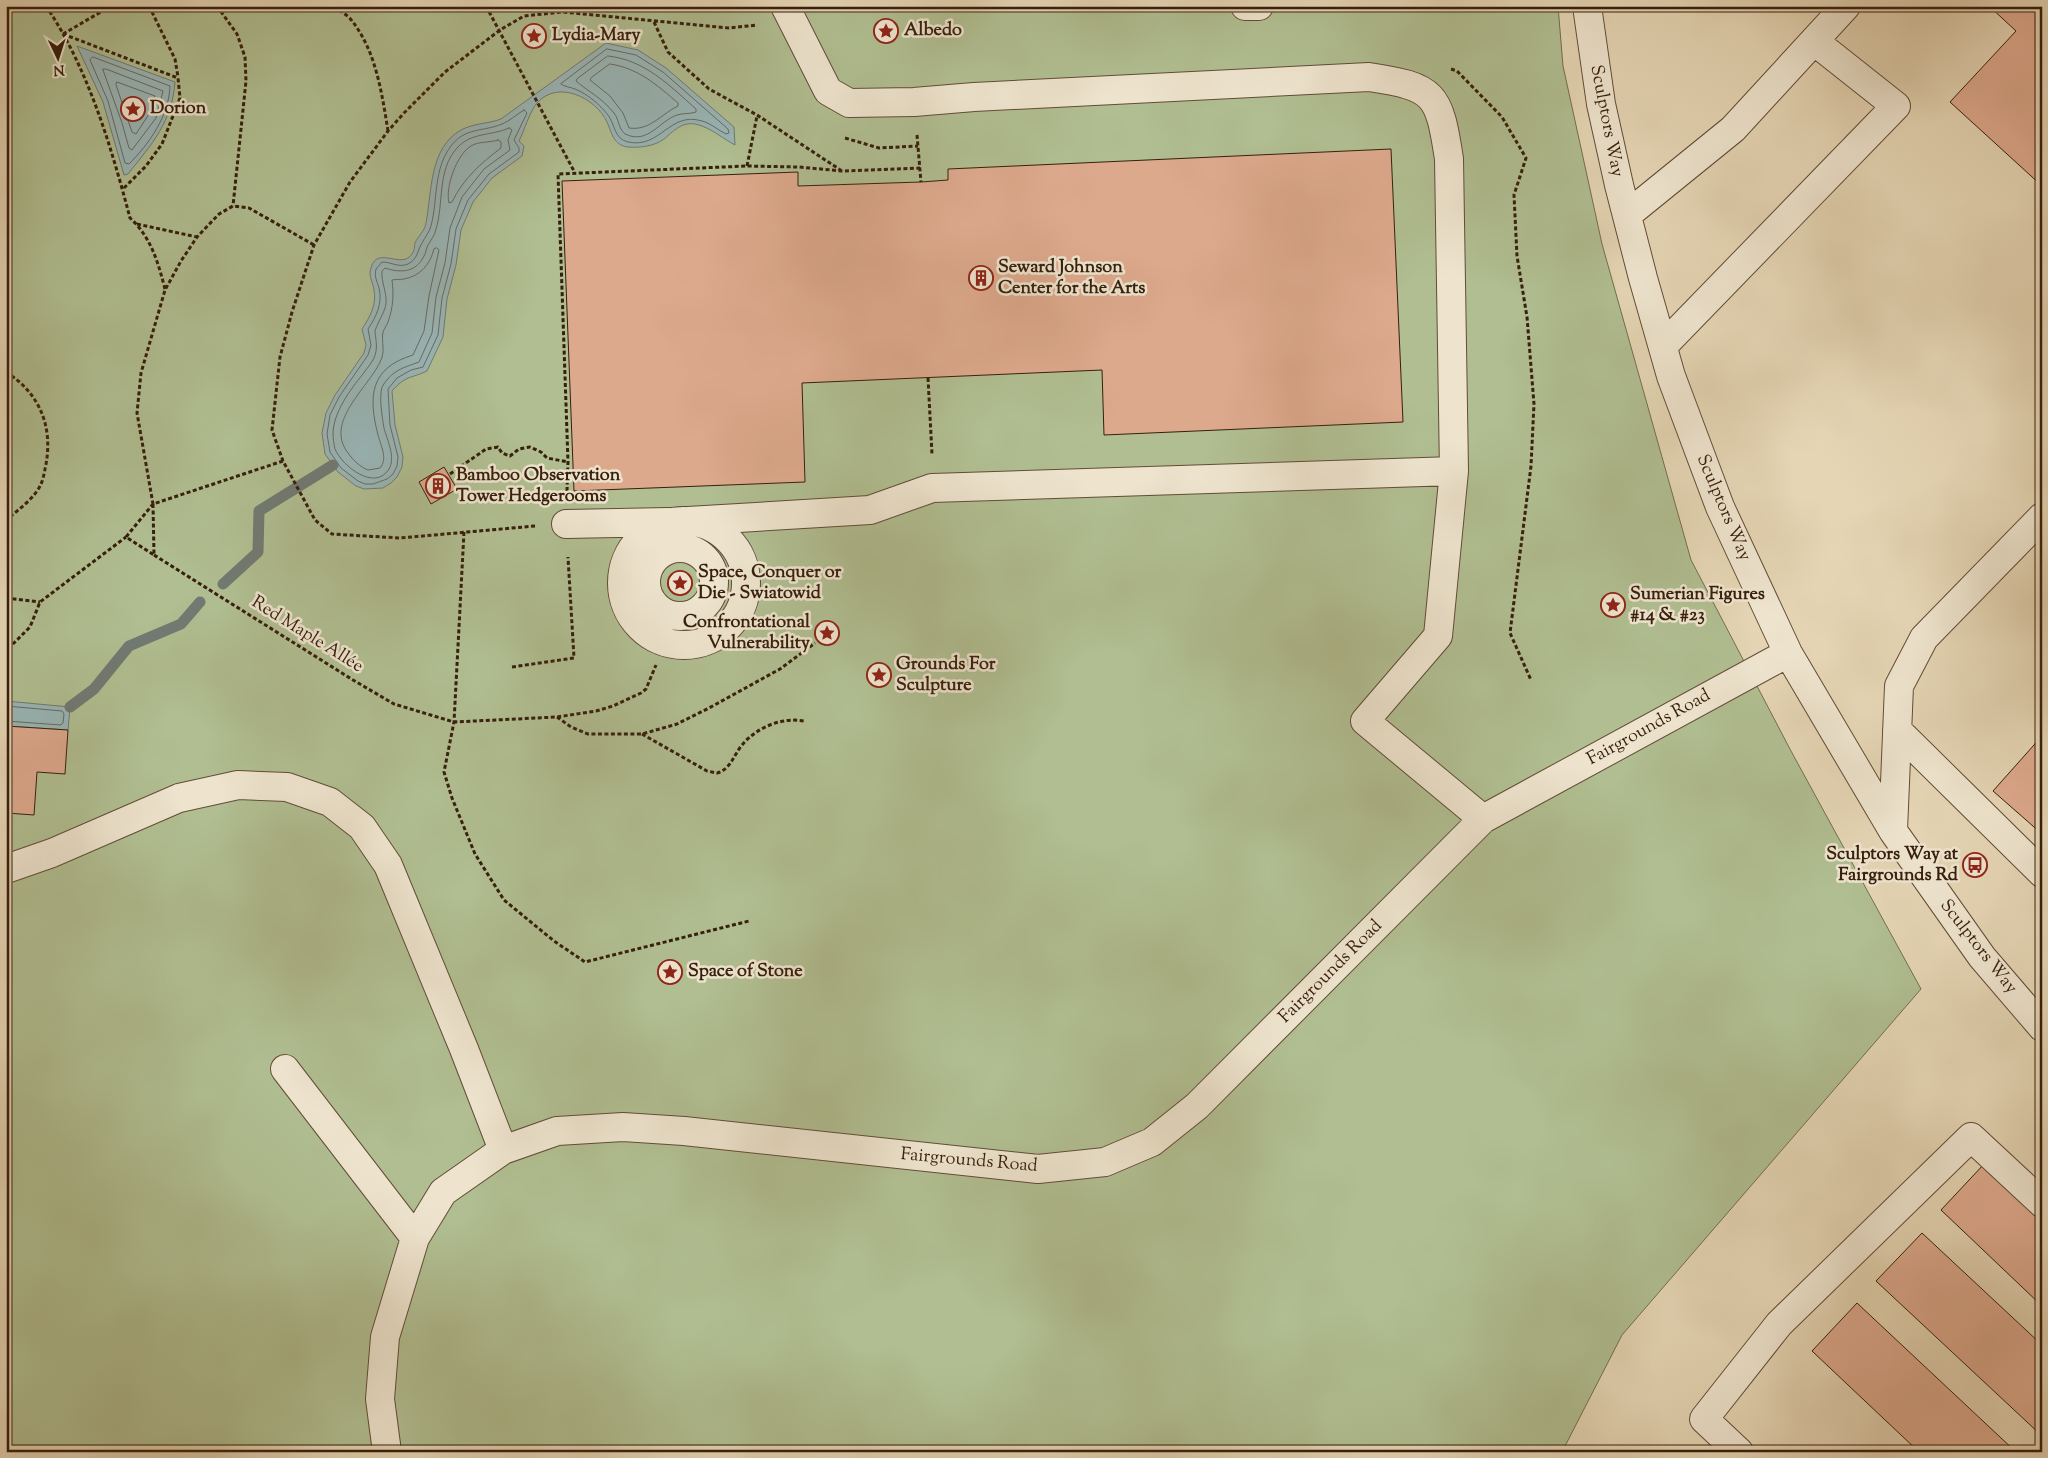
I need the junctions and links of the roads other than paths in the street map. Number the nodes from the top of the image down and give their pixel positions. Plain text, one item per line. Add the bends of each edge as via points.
1 (785, 6) edge
2 (1245, 6) edge
3 (1259, 6) edge
4 (1587, 6) edge
5 (1846, 6) edge
6 (1814, 41) junction
7 (1627, 215) junction
8 (1663, 346) junction
9 (1454, 471) junction
10 (2042, 517) edge
11 (683, 522) junction
12 (566, 524) road end
13 (1788, 653) junction
14 (1897, 730) junction
15 (1482, 819) junction
16 (1893, 831) junction
17 (6, 869) edge
18 (2042, 873) edge
19 (2042, 1027) edge
20 (285, 1069) dead end
21 (503, 1150) junction
22 (2042, 1203) edge
23 (416, 1238) junction
24 (387, 1452) edge
25 (1739, 1452) edge

1 - 9 street via 828,91 850,103 1368,77 1417,87 1431,97 1440,111 1449,159
2 - 3 street
4 - 7 street, Sculptors Way via 1601,104
5 - 6 street
6 - 7 street via 1733,129
6 - 8 street via 1896,106
7 - 8 street, Sculptors Way
8 - 13 street, Sculptors Way via 1720,508
9 - 11 street via 932,488 870,510
9 - 15 street via 1438,636 1366,721
10 - 14 street via 1924,638 1899,686
11 - 11 street via 668,523 650,531 635,545 625,563 622,584 626,605 637,623 653,637 684,646 715,638 732,624 742,607 746,588 745,568 737,550 724,535 707,525
11 - 12 street
13 - 15 street, Fairgrounds Road
13 - 16 street, Sculptors Way
14 - 16 street
14 - 18 street
15 - 21 street, Fairgrounds Road via 1197,1106 1152,1142 1105,1162 1038,1169 622,1127 557,1131
16 - 19 street, Sculptors Way via 1982,957
17 - 21 street via 52,853 179,798 238,785 287,787 330,802 362,827 388,865
20 - 23 street
21 - 23 street, Fairgrounds Road via 443,1192
22 - 25 street via 1971,1137 1779,1324 1704,1419
23 - 24 street, Fairgrounds Road via 385,1337 380,1399

